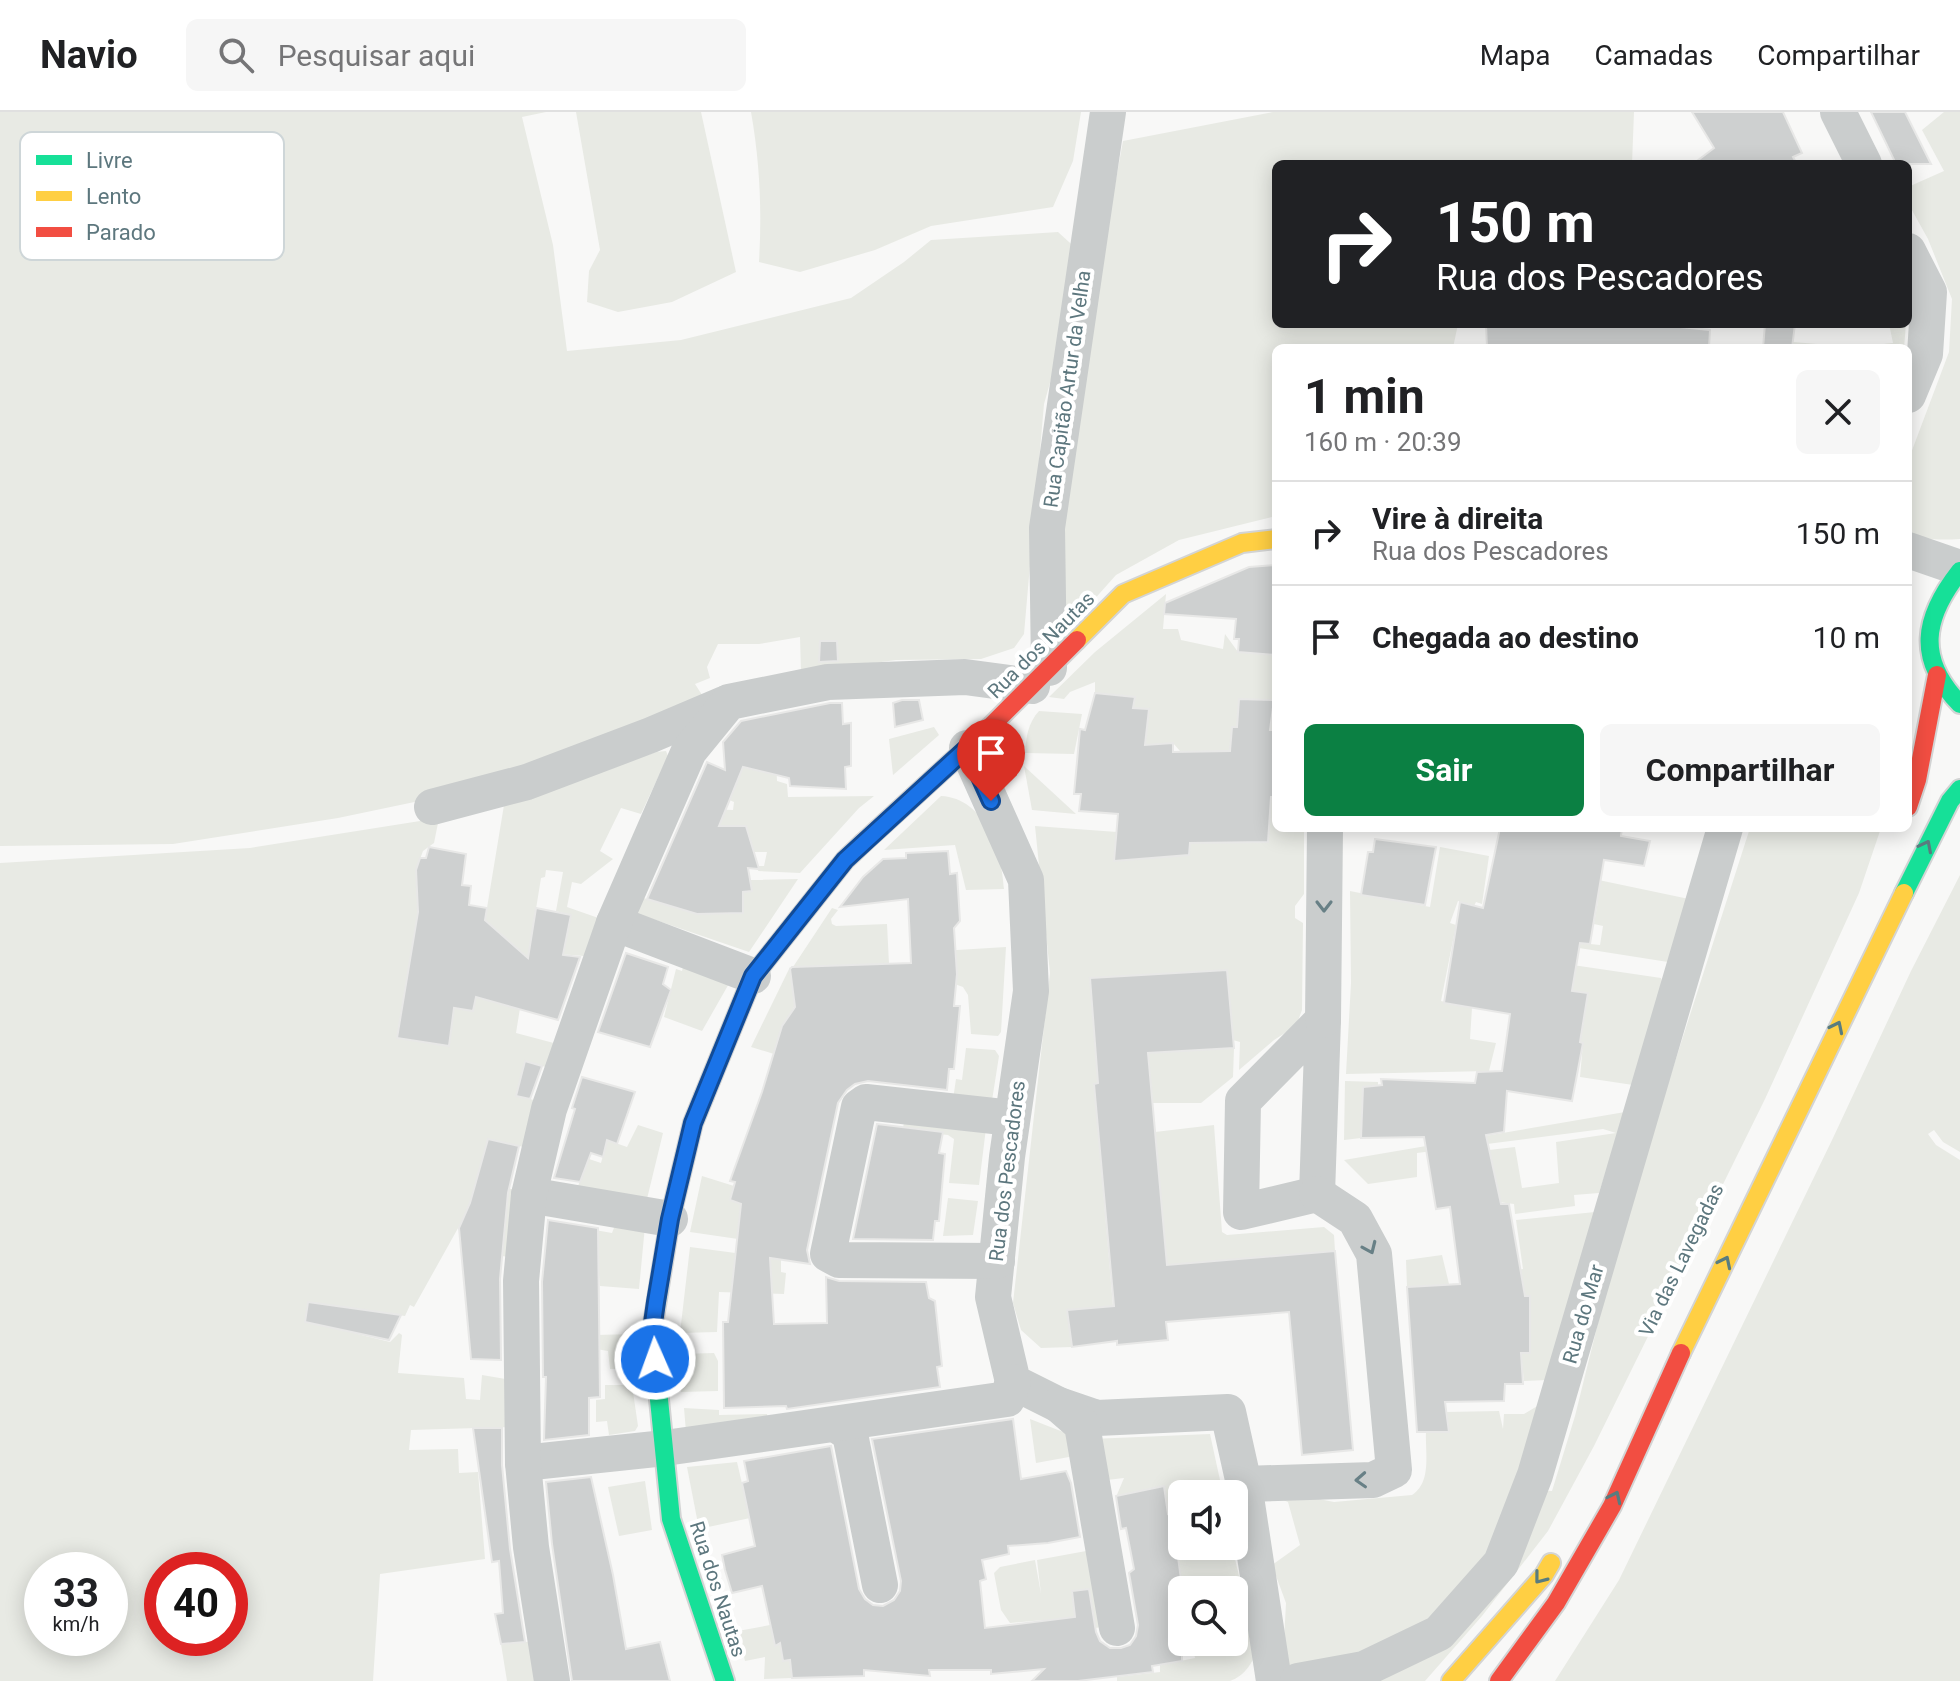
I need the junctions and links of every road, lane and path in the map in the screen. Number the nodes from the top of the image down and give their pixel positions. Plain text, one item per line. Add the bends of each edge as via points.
1 (1108, 112) edge
2 (1838, 112) edge
3 (1862, 160) edge
4 (1912, 259) edge
5 (1912, 385) edge
6 (1272, 539) edge
7 (1912, 552) edge
8 (1960, 570) edge
9 (1918, 625) edge
10 (1937, 675) junction
11 (1041, 677) junction
12 (729, 702) junction
13 (1960, 704) edge
14 (967, 748) junction
15 (1960, 789) edge
16 (1912, 795) edge
17 (432, 807) dead end
18 (1325, 832) edge
19 (1724, 832) edge
20 (614, 923) junction
21 (753, 976) junction
22 (1323, 1020) junction
23 (1012, 1118) junction
24 (1317, 1194) junction
25 (529, 1195) junction
26 (670, 1219) junction
27 (997, 1261) junction
28 (1013, 1382) junction
29 (1059, 1405) junction
30 (836, 1424) junction
31 (665, 1448) junction
32 (523, 1463) junction
33 (1243, 1480) edge
34 (1248, 1484) edge
35 (1248, 1510) edge
36 (1559, 1549) dead end
37 (880, 1585) dead end
38 (1117, 1628) dead end
39 (1493, 1632) junction
40 (552, 1681) edge
41 (725, 1681) edge
42 (1274, 1681) edge
43 (1298, 1681) edge
44 (1451, 1681) edge
45 (1468, 1681) edge
46 (1499, 1681) edge

1 - 11 street, Rua Capitão Artur da Velha via 1047,528
2 - 3 street
4 - 5 street via 1929,292 1925,354
6 - 11 main road, Rua dos Nautas via 1242,543 1123,594
7 - 8 street
8 - 9 main road
9 - 10 main road
10 - 13 main road
10 - 16 main road
11 - 12 street via 828,682
11 - 14 main road, Rua dos Nautas
12 - 17 street via 527,782
12 - 20 street via 689,751
14 - 21 main road, Rua dos Nautas via 845,860
14 - 23 street, Rua dos Pescadores via 1026,880 1031,991
46 -> 15 main road, Via das Lavegadas via 1556,1603 1612,1506 1896,906
18 -> 22 street
19 - 43 street, Rua do Mar via 1535,1475 1501,1563 1439,1633 1364,1669
20 - 21 street
20 - 25 street via 549,1109
21 - 26 main road, Rua dos Nautas via 693,1123
22 - 24 street
22 - 24 street via 1243,1101 1241,1212
23 - 27 street, Rua dos Pescadores
23 - 27 street via 866,1102 859,1107 828,1254 839,1260
24 -> 34 street via 1355,1219 1374,1254 1394,1470 1373,1480
25 - 26 street
25 - 32 street via 521,1281
26 - 31 main road, Rua dos Nautas via 652,1330
27 - 28 street, Rua dos Pescadores via 993,1297
28 - 29 street
28 - 30 street via 1007,1399
29 - 33 street via 1097,1418 1228,1412
29 - 38 street via 1082,1425
30 - 31 street
30 - 37 street via 850,1434
31 - 32 street
31 - 41 main road, Rua dos Nautas via 671,1519
32 - 40 street
35 - 42 street
36 -> 39 main road via 1544,1575
39 - 44 main road
39 - 45 main road

